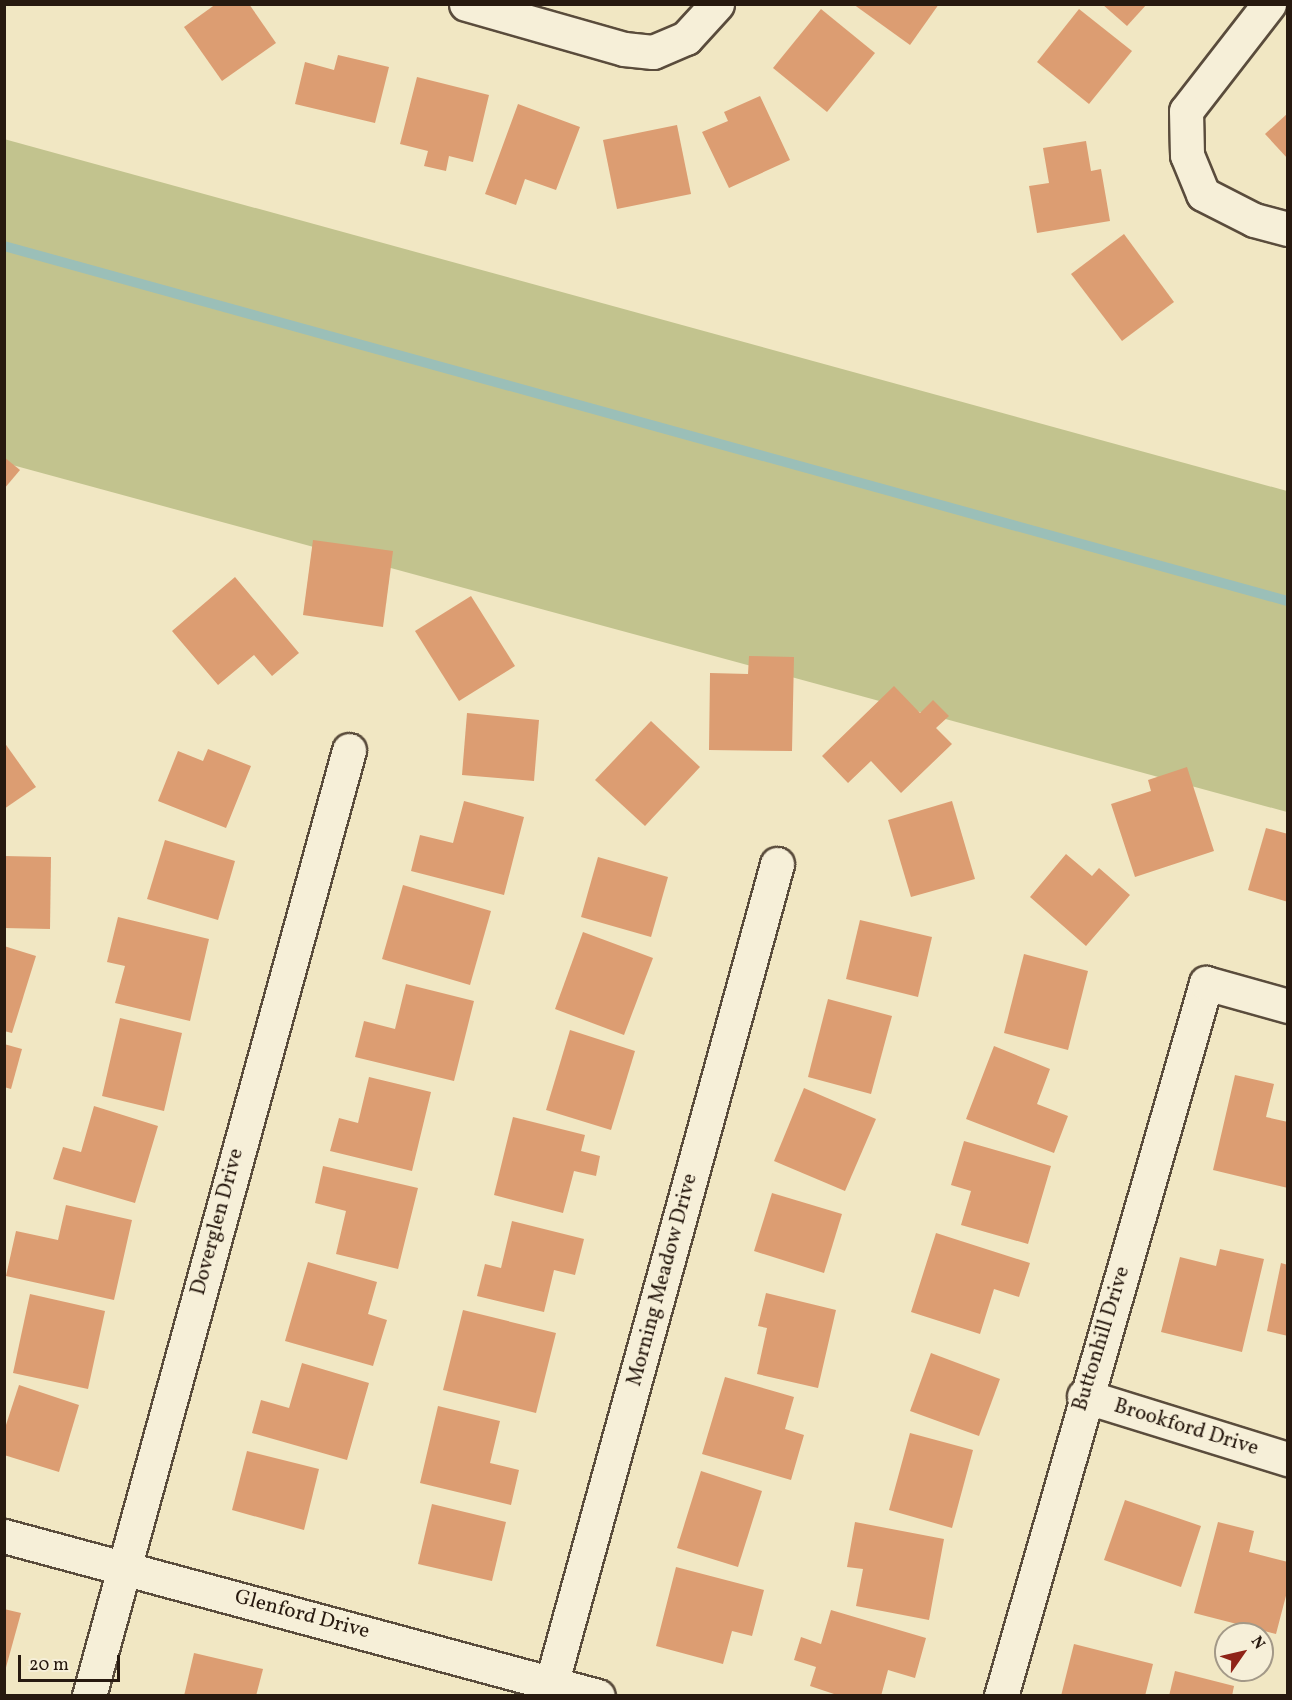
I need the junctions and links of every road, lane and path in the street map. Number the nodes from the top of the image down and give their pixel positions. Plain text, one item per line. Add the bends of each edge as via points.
1 (466, 4) edge
2 (717, 4) edge
3 (1269, 4) edge
4 (1287, 229) edge
5 (349, 750) dead end
6 (777, 864) dead end
7 (1287, 1006) edge
8 (1084, 1396) junction
9 (1287, 1459) edge
10 (4, 1536) edge
11 (123, 1567) junction
12 (550, 1689) edge
13 (89, 1695) edge
14 (598, 1695) edge
15 (1001, 1695) edge

1 - 2 street via 624,50 653,52 686,38
3 - 4 street via 1186,111 1187,155 1203,194 1254,220
5 - 11 street, Doverglen Drive
6 - 12 street, Morning Meadow Drive
7 - 8 street, Buttonhill Drive via 1206,983
8 - 9 street, Brookford Drive
8 - 15 street, Buttonhill Drive
10 - 11 street, Glenford Drive
11 - 12 street, Glenford Drive
11 - 13 street, Doverglen Drive
12 - 14 street, Glenford Drive

